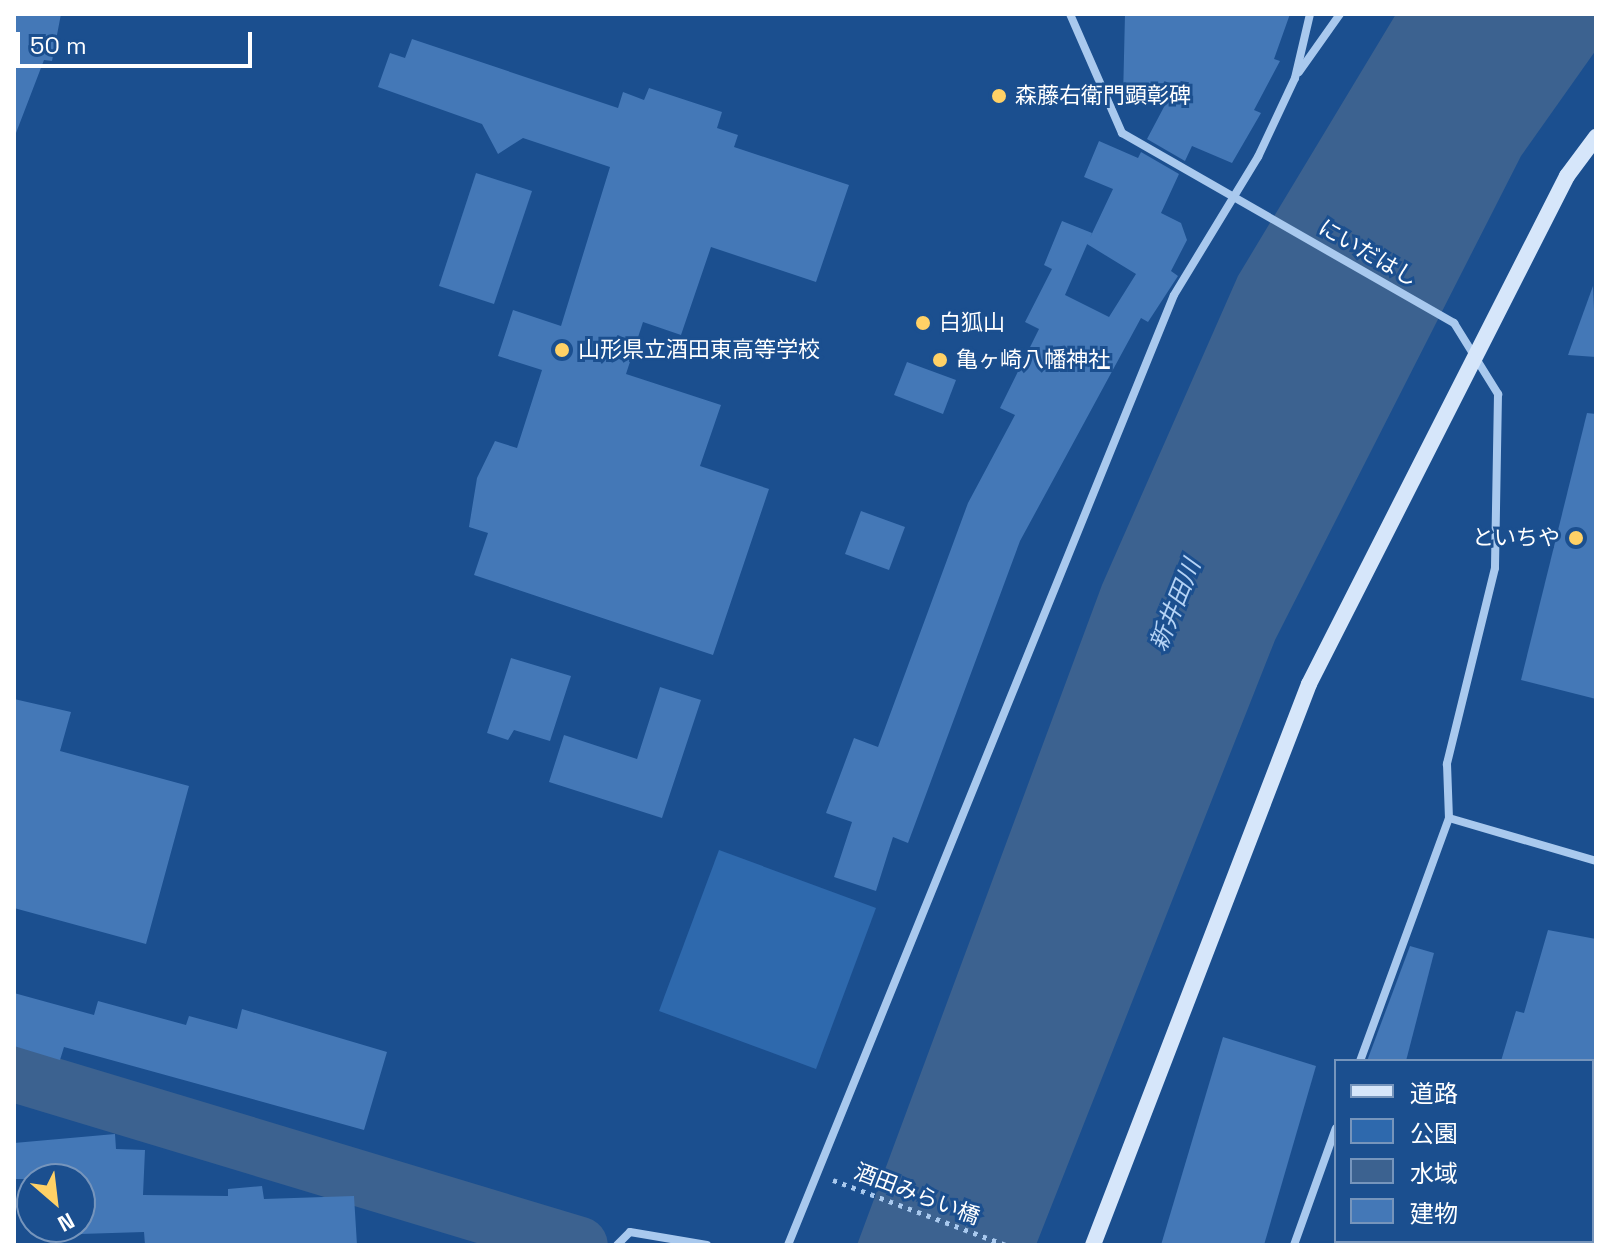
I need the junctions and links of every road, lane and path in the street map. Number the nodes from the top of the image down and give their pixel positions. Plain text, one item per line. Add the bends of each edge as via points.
1 (1070, 14) edge
2 (1310, 14) edge
3 (1340, 14) edge
4 (1295, 78) junction
5 (1596, 137) edge
6 (1232, 197) junction
7 (1479, 355) junction
8 (1449, 818) junction
9 (1596, 861) edge
10 (1361, 1059) edge
11 (1334, 1134) edge
12 (817, 1174) junction
13 (617, 1245) edge
14 (707, 1245) edge
15 (788, 1245) edge
16 (1006, 1245) edge
17 (1093, 1245) edge
18 (1294, 1245) edge

1 - 6 street, にいだはし via 1122,133
2 - 4 street
3 - 4 street
4 - 6 street
5 - 7 street via 1567,176
6 - 7 street, にいだはし via 1454,323
6 - 12 street via 1174,295
7 - 8 street via 1498,394 1495,568 1447,764
7 - 17 street via 1309,684
8 - 9 street
8 - 10 street
11 - 18 street
12 - 15 street
12 - 16 path, 酒田みらい橋
13 - 14 street via 630,1232

